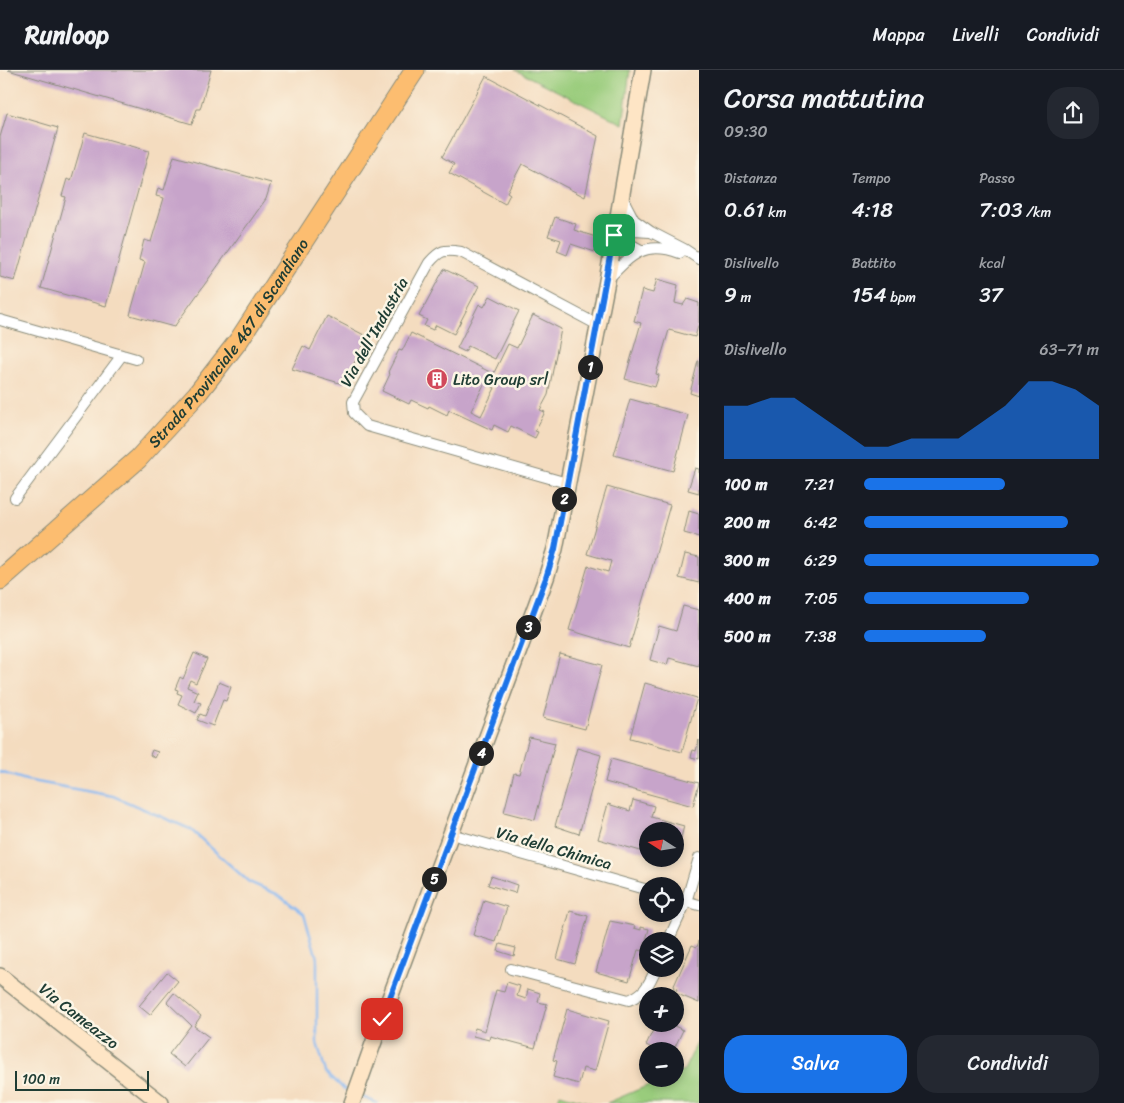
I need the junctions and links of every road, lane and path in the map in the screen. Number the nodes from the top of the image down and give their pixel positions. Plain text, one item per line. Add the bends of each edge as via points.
1 (414, 70) edge
2 (643, 70) edge
3 (620, 203) junction
4 (651, 232) junction
5 (614, 235) junction
6 (640, 250) junction
7 (696, 258) edge
8 (606, 280) junction
9 (0, 320) edge
10 (598, 325) junction
11 (122, 355) junction
12 (136, 359) dead end
13 (567, 483) junction
14 (15, 498) dead end
15 (0, 580) edge
16 (451, 834) junction
17 (699, 858) edge
18 (639, 887) edge
19 (686, 902) junction
20 (699, 905) edge
21 (672, 932) edge
22 (510, 969) dead end
23 (0, 976) edge
24 (652, 977) edge
25 (160, 1103) edge
26 (352, 1103) edge

1 - 15 highway, Strada Provinciale 467 di Scandiano via 239,340 197,394 138,459
2 - 3 street
3 - 4 street via 634,220
3 - 5 street
4 - 5 street
4 - 7 street
5 - 6 street
5 - 8 street
6 - 7 street via 666,248
6 - 8 street
8 - 10 street
9 - 11 street
10 - 13 street
10 - 13 street, Via dell'Industria via 461,252 448,249 436,254 429,263 353,402 354,413 367,426
11 - 12 street
11 - 14 street
13 - 16 street via 555,549 546,578
16 - 18 street, Via della Chimica
16 - 26 street
17 - 19 street
19 - 20 street
19 - 21 street
22 - 24 street via 629,1000 640,996
23 - 25 street, Via Cameazzo

